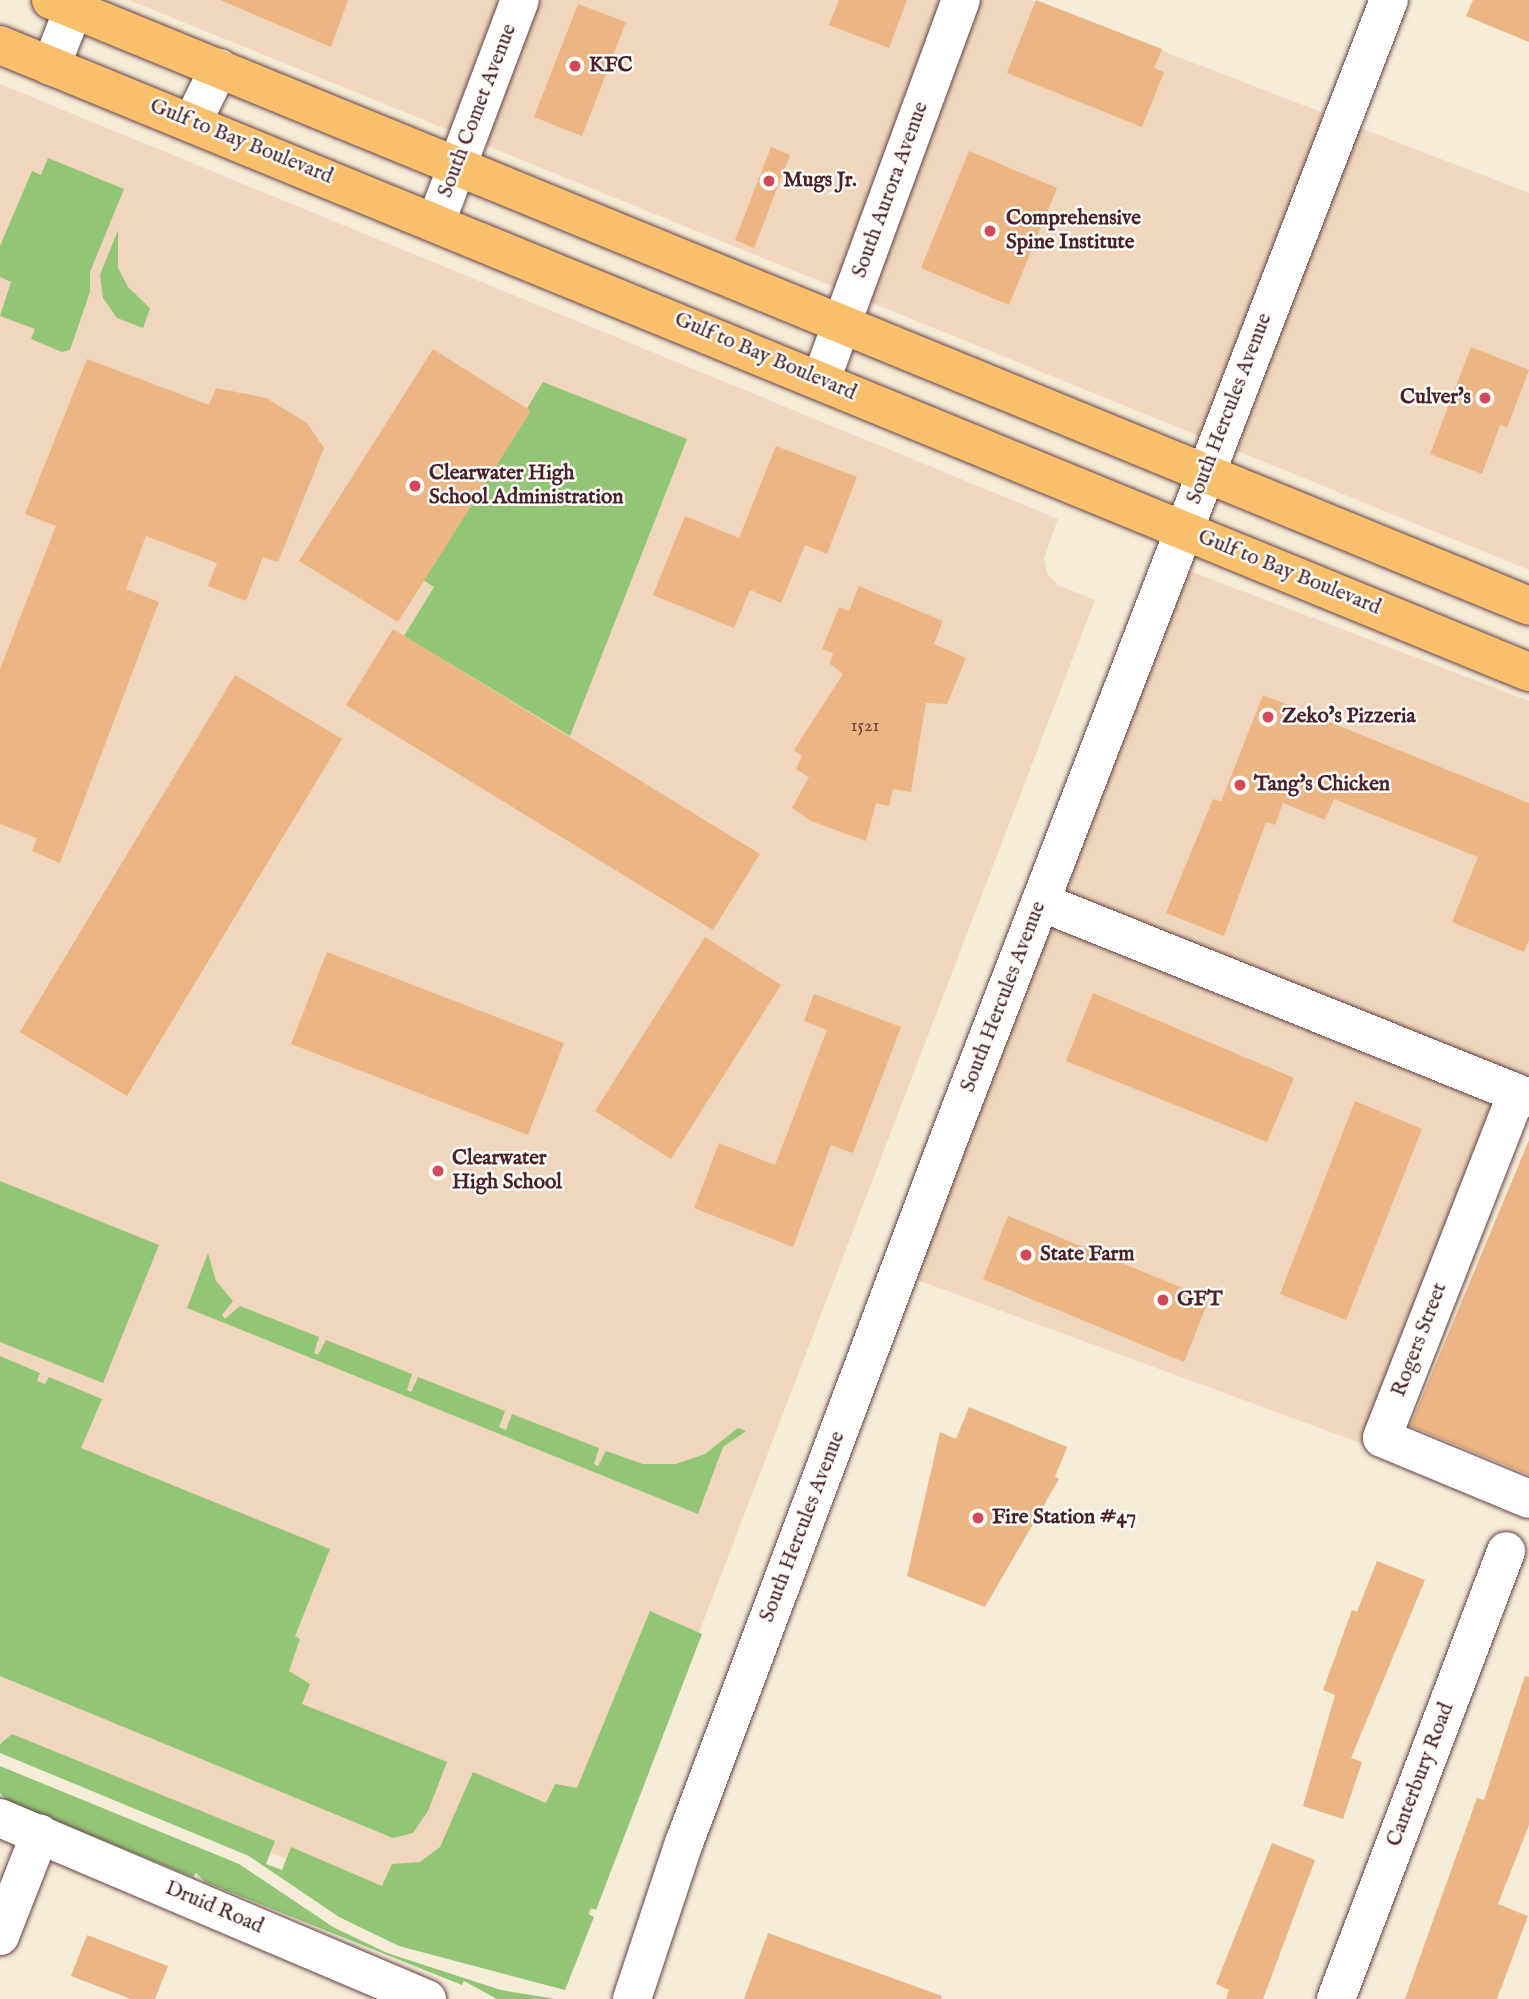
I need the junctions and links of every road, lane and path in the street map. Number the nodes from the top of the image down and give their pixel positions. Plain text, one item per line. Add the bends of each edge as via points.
1 (520, 0) edge
2 (961, 0) edge
3 (1388, 0) edge
4 (67, 3) edge
5 (0, 45) edge
6 (51, 66) junction
7 (219, 68) junction
8 (193, 121) junction
9 (458, 167) junction
10 (436, 222) junction
11 (841, 324) junction
12 (821, 380) junction
13 (1205, 474) junction
14 (1184, 529) junction
15 (1529, 606) edge
16 (1526, 663) edge
17 (1041, 902) junction
18 (1523, 1096) edge
19 (1529, 1499) edge
20 (1506, 1551) dead end
21 (0, 1818) edge
22 (40, 1834) junction
23 (0, 1936) edge
24 (376, 1989) edge
25 (427, 1999) edge
26 (632, 1999) edge
27 (1336, 1999) edge

1 - 9 street, South Comet Avenue
2 - 11 street, South Aurora Avenue
3 - 13 street, South Hercules Avenue
4 - 6 street
4 - 7 main road
5 - 6 main road, Gulf to Bay Boulevard
6 - 8 main road, Gulf to Bay Boulevard
7 - 8 street
7 - 9 main road
8 - 10 main road, Gulf to Bay Boulevard
9 - 10 street, South Comet Avenue
9 - 11 main road
10 - 12 main road, Gulf to Bay Boulevard
11 - 12 street, South Aurora Avenue
11 - 13 main road
12 - 14 main road, Gulf to Bay Boulevard
13 - 14 street, South Hercules Avenue
13 - 15 main road
14 - 16 main road, Gulf to Bay Boulevard
14 - 17 street, South Hercules Avenue
17 - 18 street, Rogers Street
17 - 26 street, South Hercules Avenue via 684,1843
18 - 19 street, Rogers Street via 1382,1438
20 - 27 street, Canterbury Road
21 - 22 street, Druid Road
22 - 23 street
22 - 24 street, Druid Road
24 - 25 street, Druid Road

